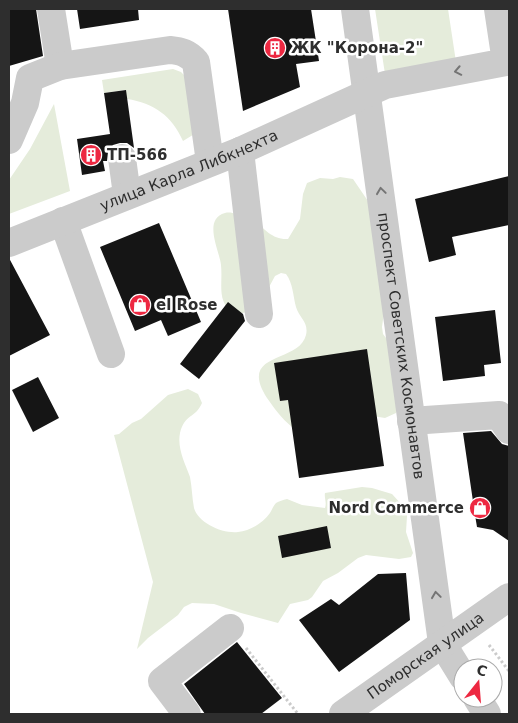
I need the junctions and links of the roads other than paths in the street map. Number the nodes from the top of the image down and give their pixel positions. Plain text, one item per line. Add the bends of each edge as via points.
1 (51, 9) edge
2 (498, 9) edge
3 (350, 14) edge
4 (60, 66) junction
5 (368, 93) junction
6 (9, 140) edge
7 (240, 151) junction
8 (122, 158) dead end
9 (210, 162) junction
10 (127, 195) junction
11 (63, 221) junction
12 (9, 243) edge
13 (259, 314) dead end
14 (111, 354) dead end
15 (412, 420) junction
16 (509, 430) edge
17 (509, 597) edge
18 (230, 628) road end
19 (442, 643) junction
20 (453, 661) edge
21 (187, 714) edge
22 (343, 714) edge

1 - 4 street
2 -> 5 street, улица Карла Либкнехта via 506,62 385,84
3 - 5 street, проспект Советских Космонавтов
4 - 6 street via 30,78 24,104
4 - 9 street via 170,50 186,53 196,62
5 - 7 street, улица Карла Либкнехта
15 -> 5 street, проспект Советских Космонавтов
7 - 9 street, улица Карла Либкнехта
7 - 13 street
8 - 10 street
9 - 10 street, улица Карла Либкнехта
10 - 11 street, улица Карла Либкнехта
11 - 12 street, улица Карла Либкнехта
11 - 14 street
15 - 16 street via 499,415
19 -> 15 street, проспект Советских Космонавтов
17 - 19 street, Поморская улица
18 - 21 street via 162,680
19 - 20 street, проспект Советских Космонавтов
19 - 22 street, Поморская улица

